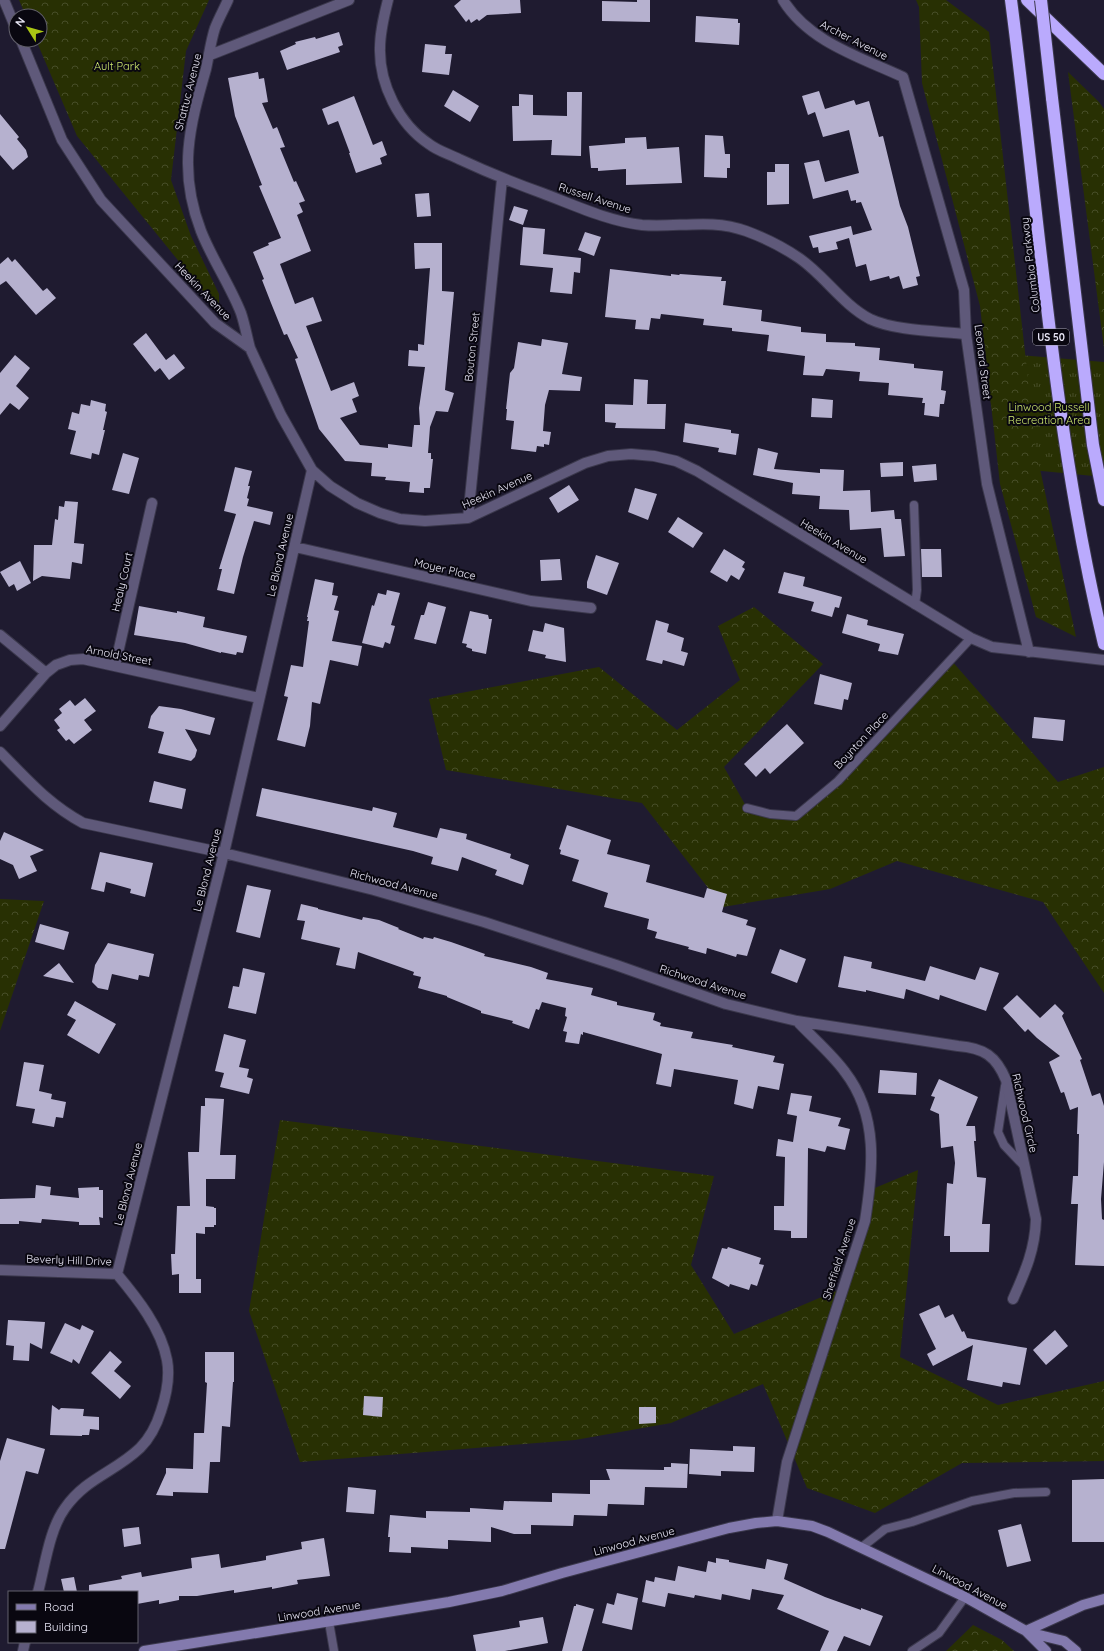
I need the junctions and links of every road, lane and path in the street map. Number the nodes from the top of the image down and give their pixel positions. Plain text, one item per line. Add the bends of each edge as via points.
1 (4, 0) edge
2 (228, 0) edge
3 (349, 0) edge
4 (388, 0) edge
5 (783, 0) edge
6 (1011, 0) edge
7 (1027, 0) edge
8 (1041, 0) edge
9 (8, 10) edge
10 (24, 48) edge
11 (210, 54) junction
12 (1104, 74) edge
13 (903, 77) joint
14 (502, 179) junction
15 (966, 334) junction
16 (250, 348) junction
17 (312, 470) junction
18 (1104, 500) edge
19 (152, 503) dead end
20 (914, 505) dead end
21 (468, 518) junction
22 (295, 547) junction
23 (915, 605) junction
24 (591, 608) dead end
25 (0, 635) edge
26 (971, 638) junction
27 (1104, 644) edge
28 (1029, 652) junction
29 (1104, 660) edge
30 (115, 666) junction
31 (46, 673) junction
32 (259, 698) junction
33 (0, 726) edge
34 (0, 752) edge
35 (747, 808) dead end
36 (224, 853) junction
37 (797, 1021) junction
38 (1006, 1080) junction
39 (1025, 1167) junction
40 (0, 1270) edge
41 (117, 1274) junction
42 (1013, 1299) dead end
43 (1046, 1492) dead end
44 (777, 1521) junction
45 (862, 1547) junction
46 (38, 1591) edge
47 (965, 1597) junction
48 (1104, 1599) edge
49 (329, 1622) junction
50 (1026, 1631) junction
51 (144, 1651) edge
52 (334, 1651) edge
53 (912, 1651) edge
54 (1046, 1651) edge
55 (1076, 1651) edge

1 - 9 street
2 - 11 street, Shattuc Avenue via 215,29
3 - 11 street
4 - 14 street, Russell Avenue via 382,25 380,55 386,85 395,106 408,125 430,145
5 - 13 street, Archer Avenue via 805,27 817,36
6 - 27 highway, Columbia Parkway / US 50 via 1070,479
7 - 12 highway
8 - 18 highway, US 50, bridge via 1093,445
10 - 16 street, Heekin Avenue via 62,140 101,200 215,323
11 - 16 street, Shattuc Avenue via 188,140 189,187 202,232 240,313
13 - 15 street, Leonard Street via 964,290
14 - 15 street, Russell Avenue via 613,218 642,225 704,223 744,230 770,240 800,258 853,307 872,319 895,327
14 - 21 street, Bouton Street
15 - 28 street, Leonard Street via 986,484
16 - 17 street, Heekin Avenue via 281,415
17 - 21 street, Heekin Avenue via 341,493 380,513 400,519 424,521
17 - 22 street, Le Blond Avenue
19 - 30 street, Healy Court
20 - 23 lane via 917,590
21 - 23 street, Heekin Avenue via 585,463 608,456 654,456 676,461 697,471
22 - 24 street, Moyer Place via 531,601
22 - 32 street, Le Blond Avenue
23 - 26 street, Heekin Avenue
25 - 31 street
26 - 28 street, Heekin Avenue via 992,647
26 - 35 lane, Boynton Place via 838,781 796,816 770,814
28 - 29 street, Heekin Avenue
30 - 31 street, Arnold Street via 70,660 56,665
30 - 32 street, Arnold Street
31 - 33 street, Arnold Street
32 - 36 street, Le Blond Avenue
34 - 36 street, Richwood Avenue via 48,800 64,813 83,823
36 - 37 street, Richwood Avenue via 374,890 484,922 726,1004
36 - 41 street, Le Blond Avenue
37 - 38 street, Richwood Circle via 971,1047 993,1058
37 - 44 street, Sheffield Avenue via 845,1071 857,1090 866,1111 871,1133 870,1190 865,1221 786,1462
38 - 39 street, Richwood Circle
38 - 39 lane via 998,1132 1004,1145
39 - 42 street, Richwood Circle via 1036,1220 1036,1234 1032,1254
40 - 41 street, Beverly Hill Drive
41 - 46 street, Beverly Hill Drive via 141,1304 156,1331 167,1360 165,1399 158,1421 141,1448 116,1467 88,1483 64,1509 54,1528
43 - 45 lane via 1014,1493 972,1501 885,1529
44 - 45 main road, Linwood Avenue via 812,1526
44 - 49 main road, Linwood Avenue via 729,1528 502,1591
45 - 47 main road, Linwood Avenue
47 - 50 main road, Linwood Avenue
47 - 53 lane via 938,1633
48 - 50 main road via 1082,1605
49 - 51 main road, Linwood Avenue
49 - 52 lane
50 - 54 main road
50 - 55 main road via 1064,1641

